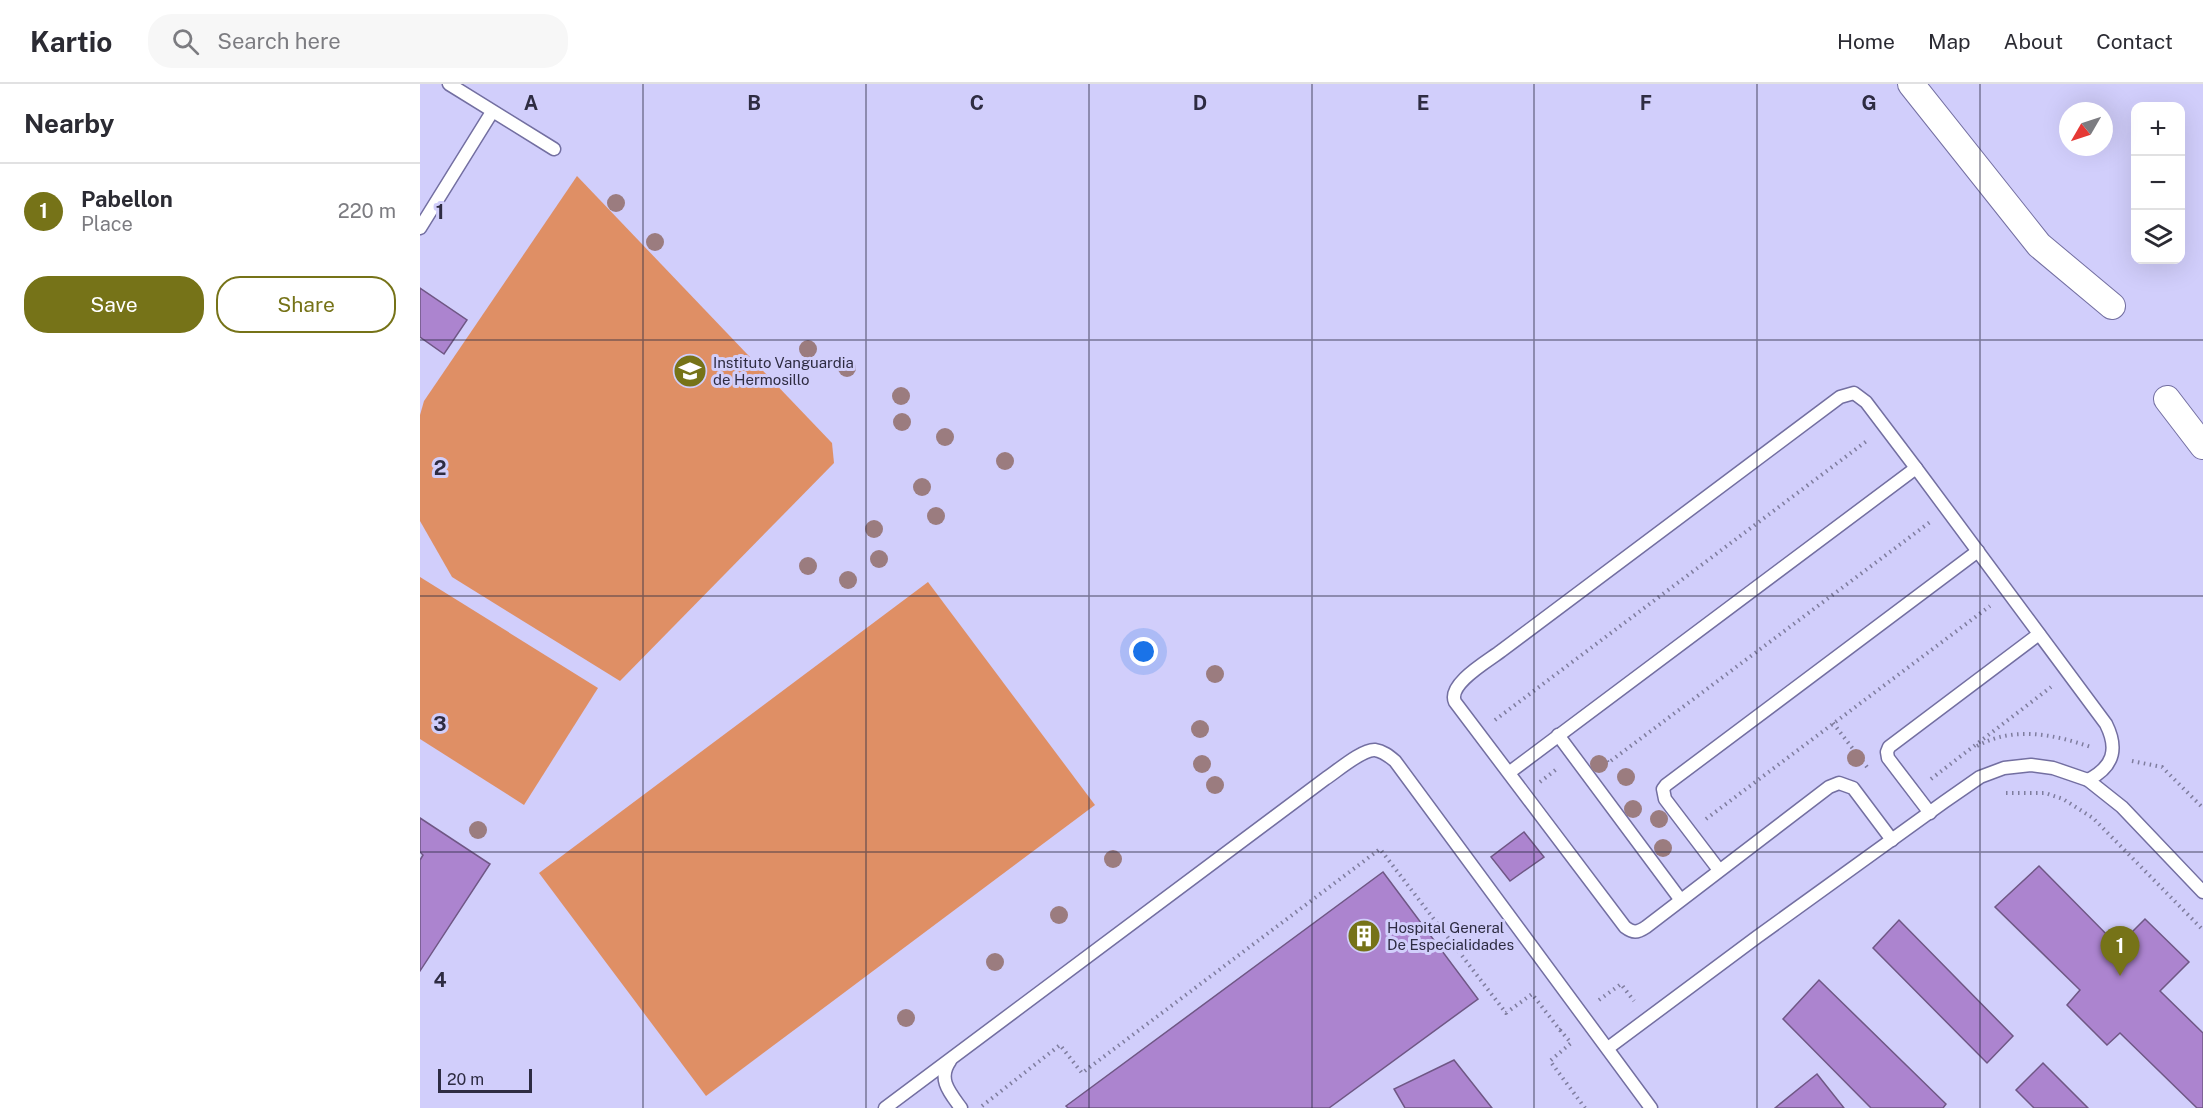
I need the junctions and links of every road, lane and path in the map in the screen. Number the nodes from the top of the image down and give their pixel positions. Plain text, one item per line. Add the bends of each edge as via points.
1 (449, 84) edge
2 (1911, 84) edge
3 (492, 112) junction
4 (554, 149) dead end
5 (420, 228) edge
6 (2112, 306) dead end
7 (2167, 399) dead end
8 (2203, 446) edge
9 (1917, 468) junction
10 (1931, 522) dead end
11 (1978, 551) junction
12 (1991, 605) dead end
13 (2039, 634) junction
14 (1833, 723) dead end
15 (1558, 735) junction
16 (1574, 756) junction
17 (1509, 772) junction
18 (2088, 780) junction
19 (1540, 782) dead end
20 (1997, 796) dead end
21 (1930, 813) junction
22 (1892, 840) junction
23 (1719, 870) junction
24 (2203, 892) edge
25 (1680, 899) junction
26 (2203, 930) edge
27 (1582, 1013) junction
28 (1647, 1019) junction
29 (1560, 1030) junction
30 (1608, 1048) junction
31 (953, 1058) junction
32 (918, 1083) junction
33 (947, 1088) junction
34 (885, 1108) edge
35 (961, 1108) edge
36 (979, 1108) edge
37 (1585, 1108) edge
38 (1651, 1108) edge

1 - 3 lane
2 - 6 street via 2039,245
3 - 4 lane
3 - 5 lane
7 - 8 street
9 - 11 lane
9 - 15 lane
9 - 17 lane via 1859,395 1847,393 1689,510 1454,690 1455,702
10 - 16 path via 1608,763 1593,742
11 - 13 lane
11 - 23 lane via 1666,785 1665,799
12 - 14 path
13 - 18 lane via 2112,736 2109,765
13 - 21 lane via 1889,747 1888,758
15 - 16 lane
15 - 17 lane
16 - 19 path
16 - 25 lane
17 - 25 lane via 1625,927 1639,931
18 - 21 lane via 2053,768 2004,768 1980,777
18 - 24 lane via 2122,807
20 - 26 path via 2025,791 2063,798 2093,818
21 - 22 lane
22 - 23 lane via 1853,788 1839,783
22 - 28 lane
23 - 25 lane
27 - 28 path via 1621,984
27 - 29 path
27 - 30 lane
27 - 31 lane via 1395,761 1372,749 1325,779
28 - 30 lane
29 - 36 path via 1532,994 1506,1013 1380,849 1082,1073 1060,1045
29 - 37 path via 1571,1043 1550,1061
30 - 38 lane
31 - 32 lane
31 - 33 lane via 944,1074
32 - 33 lane via 934,1081
32 - 34 lane
33 - 35 lane

